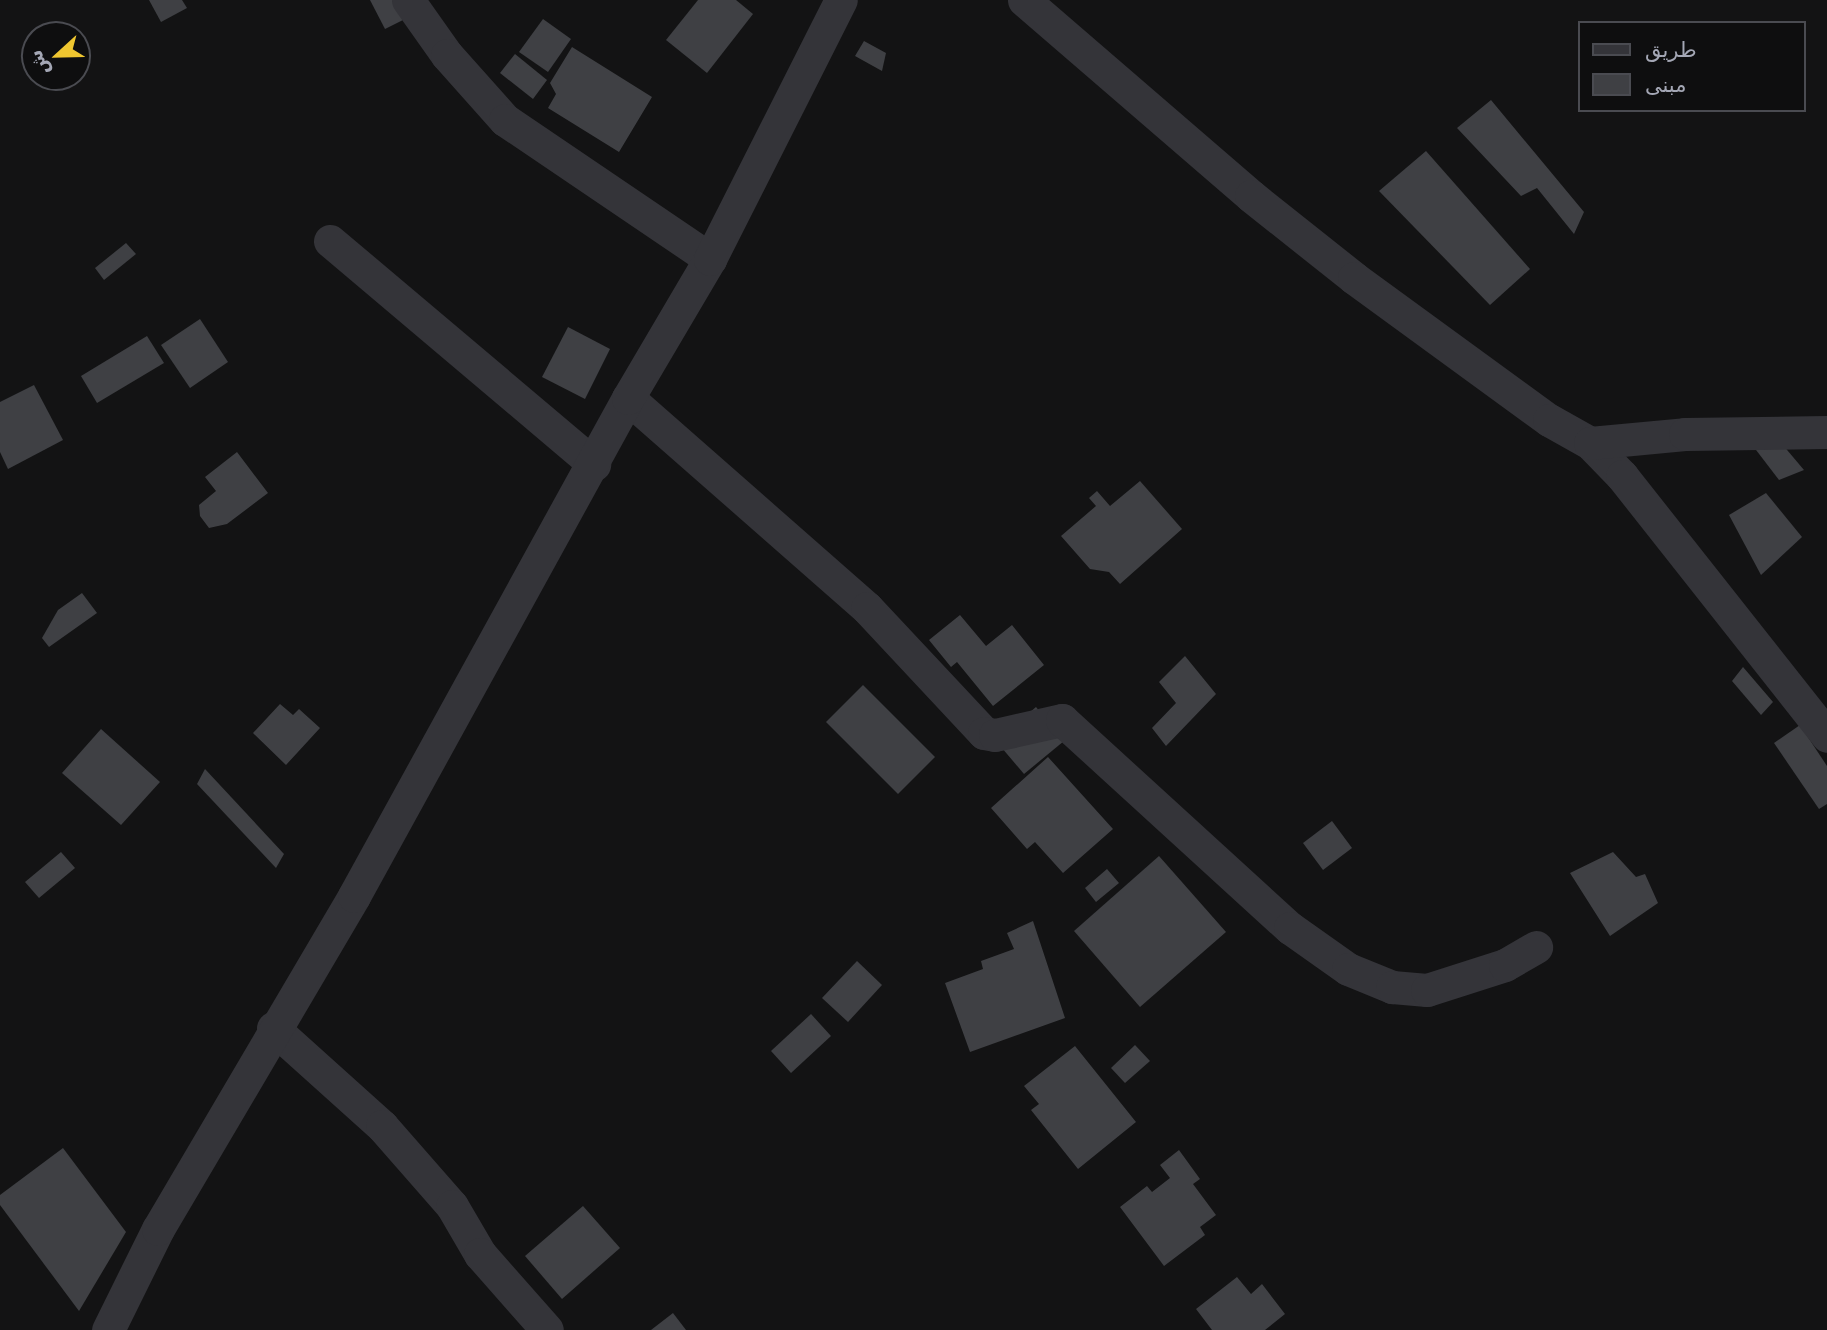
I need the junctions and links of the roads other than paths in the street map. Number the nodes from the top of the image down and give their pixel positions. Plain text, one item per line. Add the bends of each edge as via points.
1 (408, 0) edge
2 (841, 0) edge
3 (1024, 0) edge
4 (330, 242) dead end
5 (710, 259) junction
6 (628, 398) junction
7 (1827, 432) edge
8 (1590, 443) junction
9 (594, 464) junction
10 (1827, 736) edge
11 (1536, 947) dead end
12 (273, 1028) junction
13 (108, 1330) edge
14 (547, 1330) edge

1 - 5 street via 447,55 505,120
2 - 5 street
3 - 8 street via 1344,270 1549,420
4 - 9 street
5 - 6 street
6 - 9 street
6 - 11 street via 867,608 984,733 995,735 1062,720 1290,928 1348,969 1392,987 1427,990 1505,965
7 - 8 street via 1685,434
8 - 10 street via 1630,486
9 - 12 street via 354,896
12 - 13 street via 158,1229
12 - 14 street via 382,1126 452,1206 481,1254

